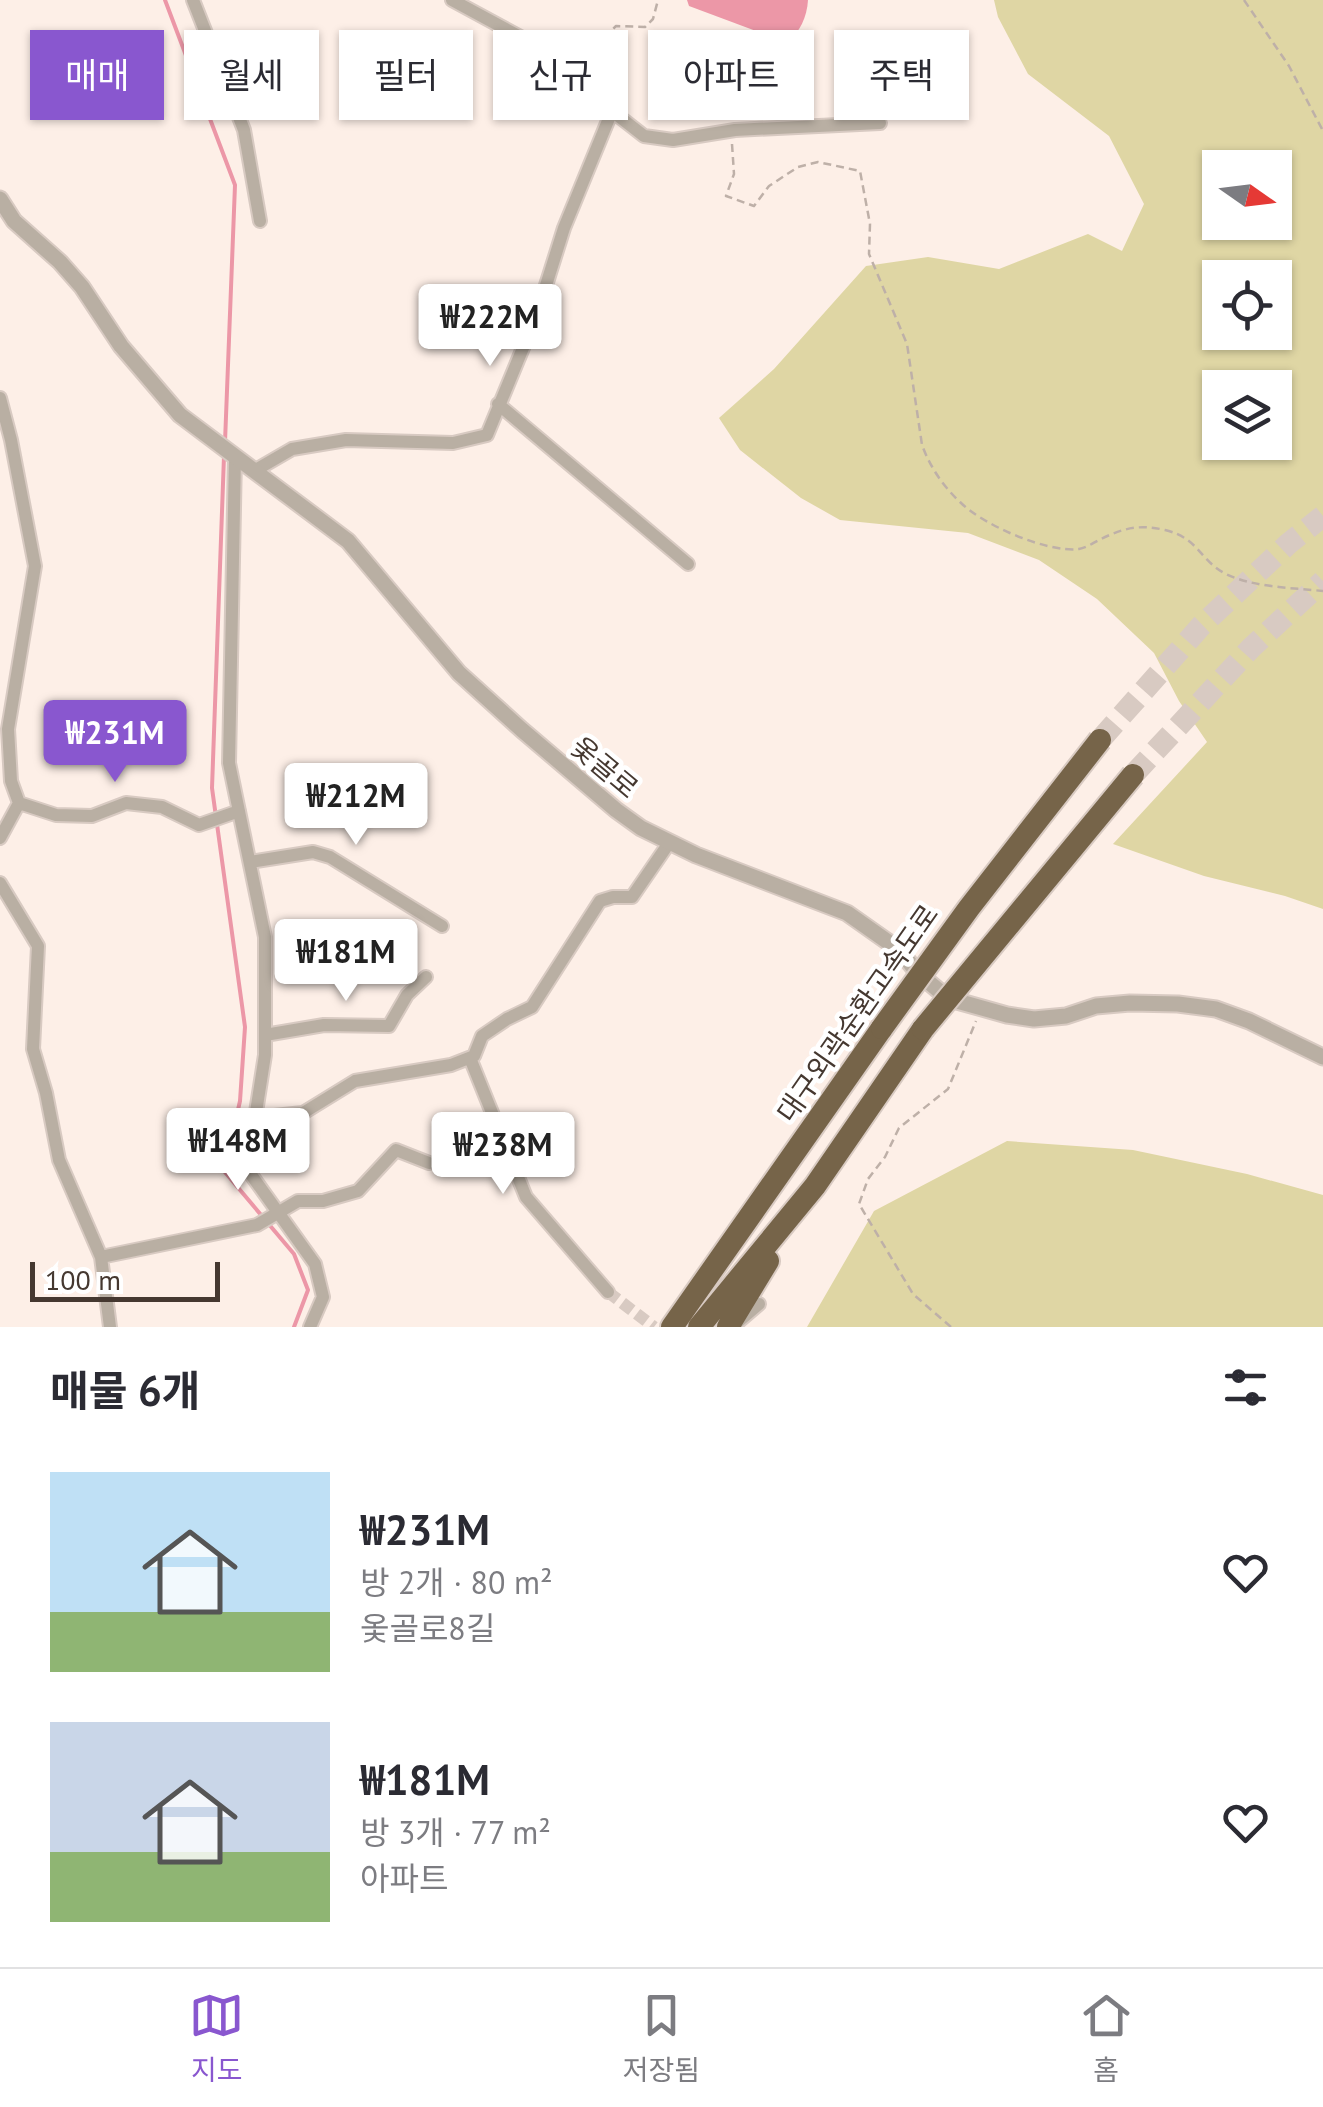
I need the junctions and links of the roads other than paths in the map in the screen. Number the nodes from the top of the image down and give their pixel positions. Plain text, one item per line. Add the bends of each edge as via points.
1 (192, 0) edge
2 (452, 0) edge
3 (507, 30) edge
4 (608, 120) edge
5 (624, 120) edge
6 (880, 123) dead end
7 (0, 199) edge
8 (7, 219) edge
9 (260, 220) dead end
10 (0, 398) edge
11 (498, 404) junction
12 (235, 456) junction
13 (254, 471) junction
14 (688, 564) dead end
15 (1100, 740) tunnel mouth
16 (1133, 774) tunnel mouth
17 (6, 779) edge
18 (19, 803) junction
19 (239, 812) junction
20 (0, 838) edge
21 (669, 843) junction
22 (250, 862) junction
23 (0, 883) edge
24 (442, 926) dead end
25 (426, 977) dead end
26 (265, 1035) junction
27 (1323, 1057) edge
28 (470, 1058) junction
29 (255, 1118) junction
30 (429, 1163) dead end
31 (815, 1186) junction
32 (278, 1212) junction
33 (101, 1257) junction
34 (608, 1292) tunnel mouth
35 (694, 1296) junction
36 (759, 1304) dead end
37 (110, 1327) edge
38 (310, 1327) edge
39 (658, 1327) edge
40 (672, 1327) edge
41 (699, 1327) edge
42 (728, 1327) edge
43 (736, 1327) edge

1 - 9 street via 244,130
2 - 3 street
4 - 11 street
5 - 6 street via 644,136 673,140
7 - 8 street, 옻골로
8 - 12 street, 옻골로 via 60,262 180,415
10 - 17 street via 35,566
11 - 13 street via 487,435 454,443 346,440 292,450
11 - 14 street
12 - 13 street, 옻골로
12 - 19 street via 229,763
13 - 21 street, 옻골로 via 348,541 460,673 522,730 616,810
15 - 35 highway, 대구외곽순환고속도로, bridge via 969,908
16 - 31 highway, bridge via 923,1029
17 - 18 street
18 - 19 street via 92,816 126,803 162,807 199,825
18 - 20 street
19 - 22 street
21 - 27 street, 옻골로 via 847,913 957,1001 1034,1018 1130,1002 1216,1009
21 - 28 street via 632,896 600,901 532,1008 482,1036
22 - 24 street via 313,852 330,857
22 - 26 street via 266,937
23 - 33 street via 38,946 33,1048 59,1160
25 - 26 street via 389,1026 324,1025
26 - 29 street
28 - 29 street via 355,1081 303,1113
28 - 34 street via 526,1197
29 - 32 street via 247,1169
30 - 32 street via 396,1150 358,1191 323,1202 298,1201
31 - 41 highway
31 - 42 highway
32 - 33 street via 256,1224
32 - 38 street via 316,1264 323,1297
33 - 37 street
35 - 39 highway
35 - 40 highway, 대구외곽순환고속도로
36 - 43 street

